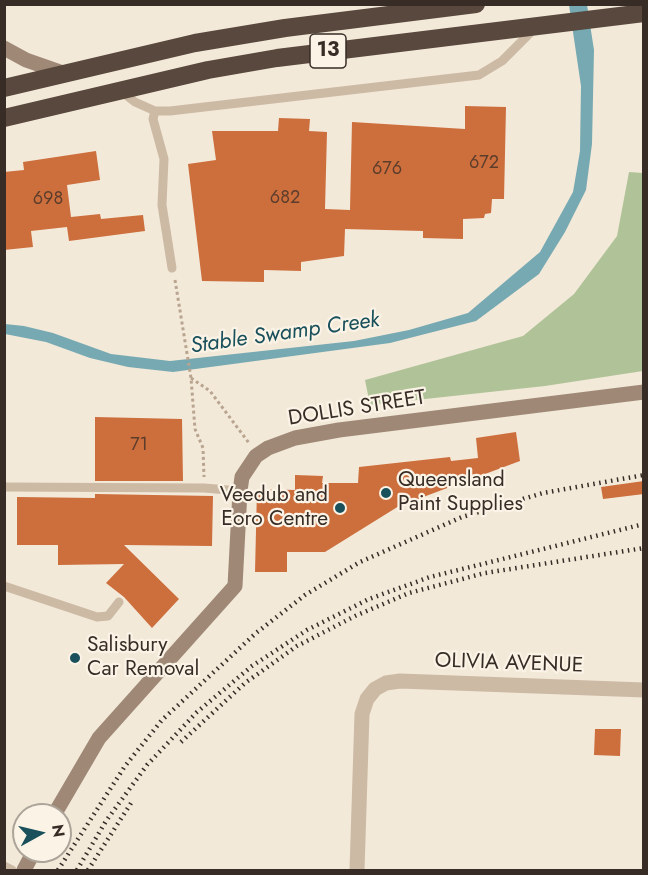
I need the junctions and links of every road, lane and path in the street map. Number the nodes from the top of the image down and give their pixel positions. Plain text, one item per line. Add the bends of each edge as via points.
1 (476, 4) edge
2 (642, 14) edge
3 (538, 26) junction
4 (4, 48) edge
5 (66, 74) junction
6 (4, 88) edge
7 (119, 90) junction
8 (155, 111) junction
9 (4, 118) edge
10 (172, 268) joint
11 (191, 378) junction
12 (644, 392) edge
13 (256, 456) junction
14 (4, 487) edge
15 (204, 488) junction
16 (240, 491) junction
17 (4, 586) edge
18 (119, 602) dead end
19 (644, 690) edge
20 (61, 803) edge
21 (4, 866) edge
22 (12, 870) edge
23 (357, 870) edge

1 - 5 highway, 13 via 195,43
2 - 3 highway, 13
3 - 7 highway, 13 via 277,58
3 - 8 lane via 502,61 479,75
4 - 5 street
5 - 6 highway, 13
7 - 8 lane
7 - 9 highway, 13
8 - 10 lane via 153,119 164,159 162,205
10 - 11 path
11 - 13 path via 218,401
11 - 15 path via 195,429 203,448
12 - 13 street, DOLLIS STREET via 339,430 295,438
13 - 16 street via 242,477
14 - 15 lane
15 - 16 lane
16 - 20 street via 235,586 99,738
17 - 18 lane via 97,617 108,616
19 - 23 street, OLIVIA AVENUE via 400,681 375,689 362,714
21 - 22 lane

